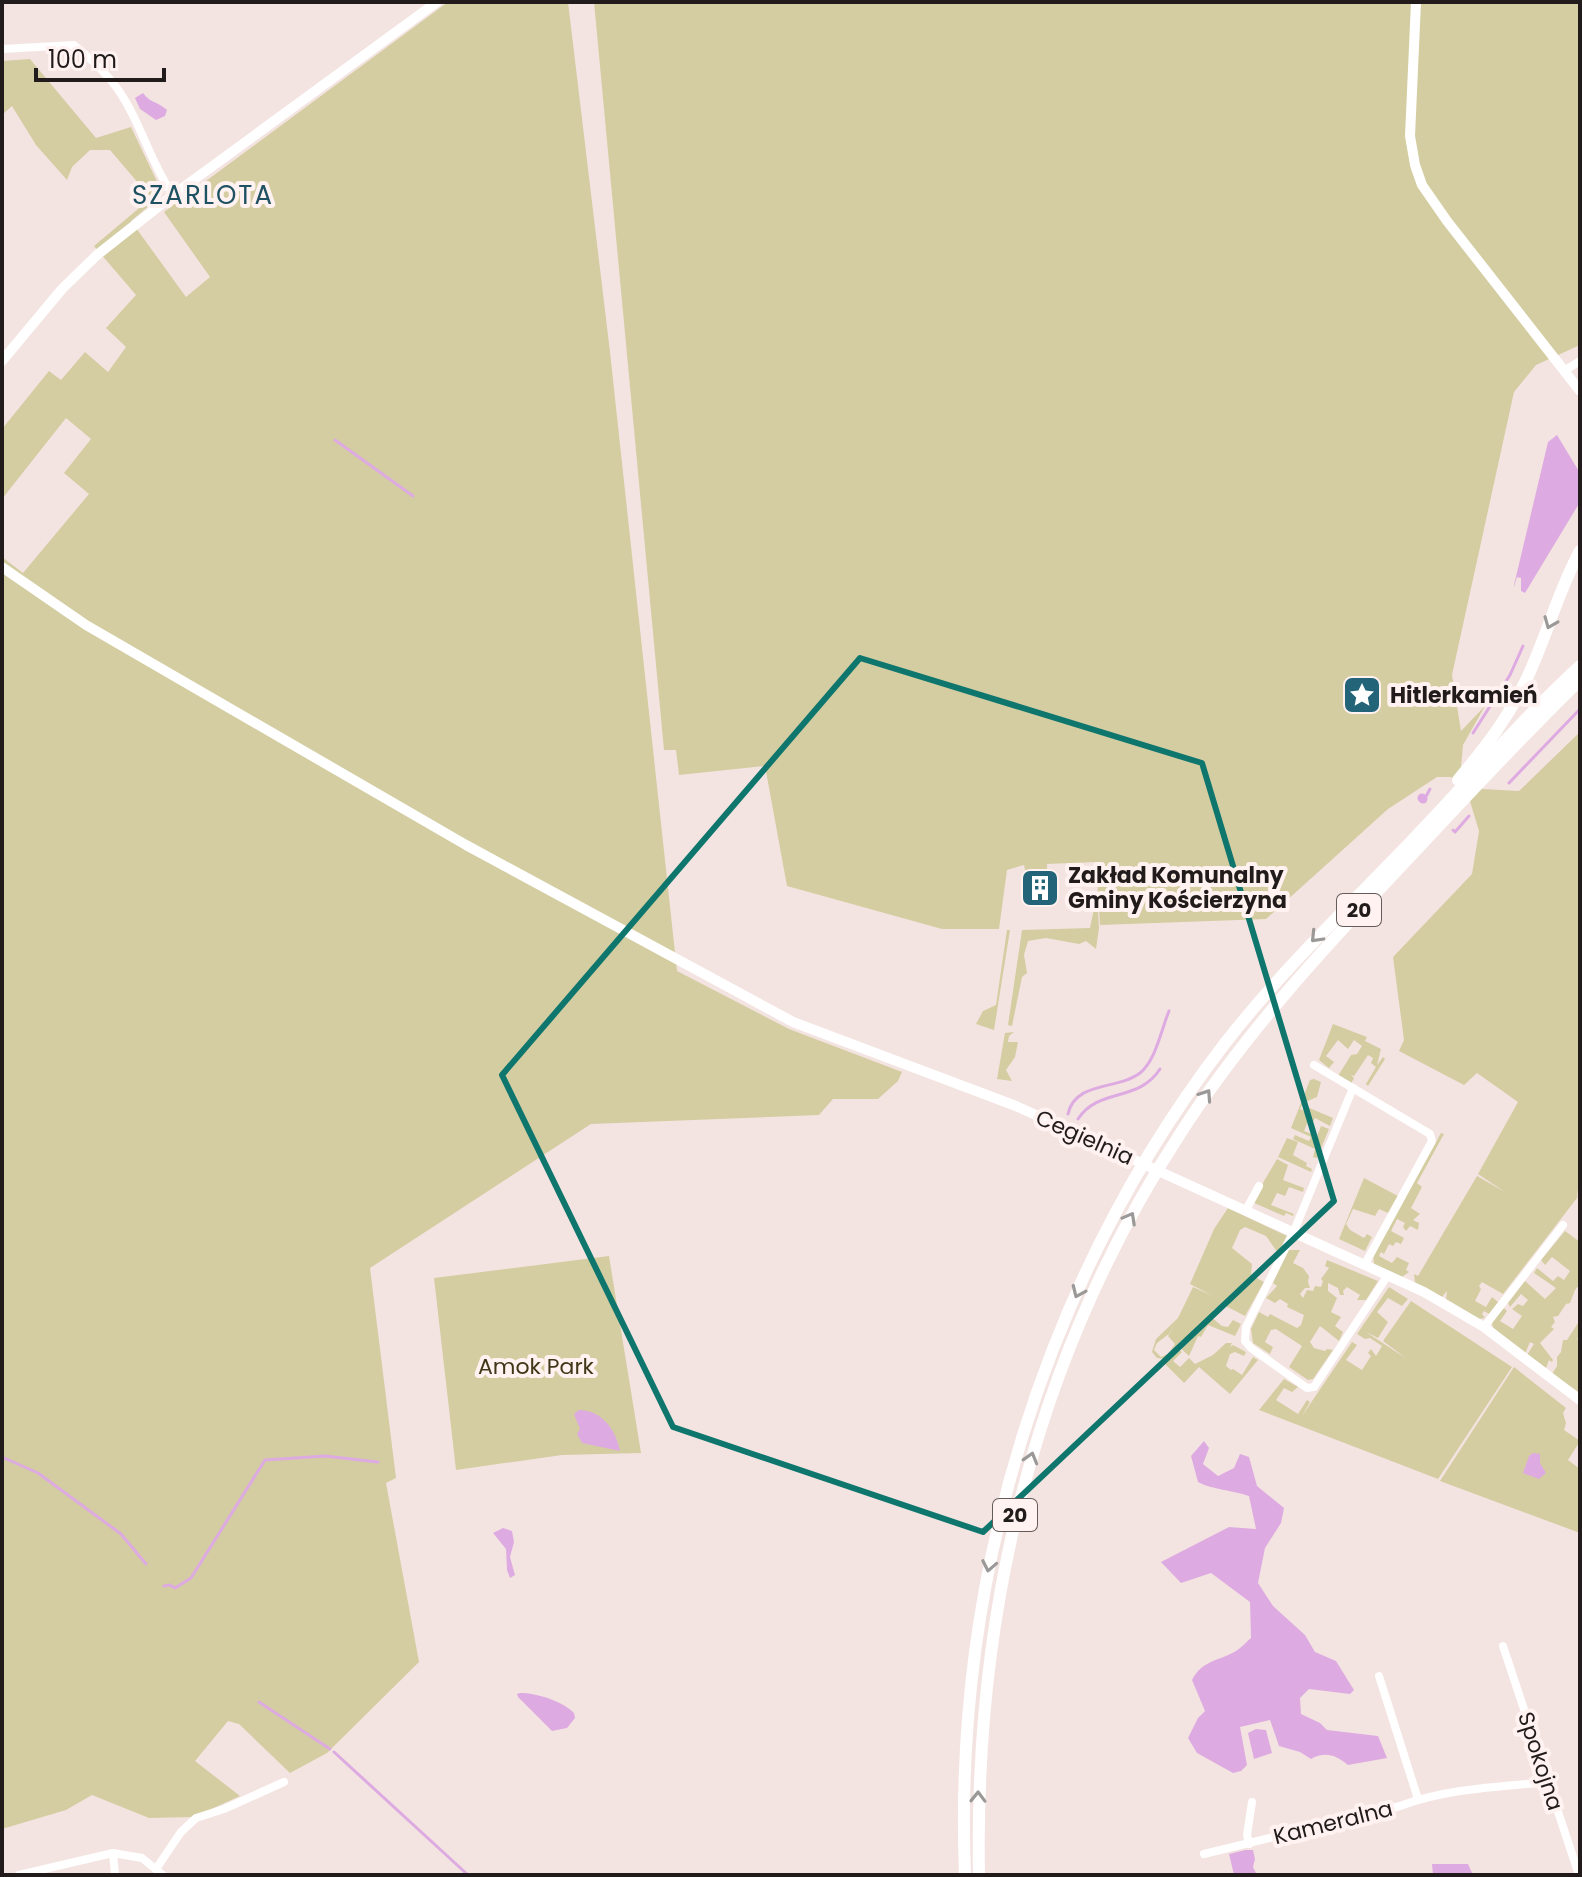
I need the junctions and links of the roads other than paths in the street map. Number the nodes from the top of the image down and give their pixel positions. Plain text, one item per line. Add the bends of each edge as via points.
1 (437, 2) edge
2 (1416, 2) edge
3 (2, 49) edge
4 (173, 195) junction
5 (2, 361) edge
6 (1580, 361) edge
7 (1564, 371) junction
8 (1580, 391) edge
9 (1580, 551) edge
10 (2, 567) edge
11 (1580, 666) edge
12 (1580, 680) edge
13 (1449, 802) junction
14 (1314, 1065) dead end
15 (1353, 1088) junction
16 (1259, 1186) dead end
17 (1246, 1210) junction
18 (1563, 1225) dead end
19 (1294, 1231) junction
20 (1365, 1264) junction
21 (1388, 1275) junction
22 (1484, 1327) junction
23 (1580, 1400) edge
24 (1503, 1646) dead end
25 (1379, 1676) dead end
26 (284, 1782) dead end
27 (1548, 1782) junction
28 (1418, 1799) junction
29 (1252, 1802) dead end
30 (1249, 1844) junction
31 (113, 1853) junction
32 (1204, 1854) dead end
33 (160, 1872) edge
34 (20, 1875) edge
35 (115, 1875) edge
36 (965, 1875) edge
37 (979, 1875) edge
38 (1579, 1875) edge

1 - 4 street
2 - 7 street via 1410,136 1422,185
3 - 4 street via 74,45 92,59 122,95
4 - 5 street via 97,255
6 - 7 street
7 - 8 street
9 -> 13 main road via 1516,699 1487,748 1459,779
10 - 17 street, Cegielnia via 86,625 466,845 793,1022 1016,1106
11 - 13 main road, 20
37 -> 12 main road, 20 via 983,1704 995,1613 1040,1427 1106,1265 1163,1161 1215,1082 1283,995 1444,818
13 -> 36 main road, 20 via 1317,936 1192,1089 1100,1244 1067,1317 1029,1414 1001,1510 981,1611 969,1702
14 - 15 street
15 - 19 street
15 - 20 street via 1430,1134 1432,1141
16 - 17 street
17 - 19 street, Cegielnia
18 - 22 street
19 - 20 street, Cegielnia
19 - 21 street via 1246,1327 1245,1341 1307,1388 1314,1387
20 - 21 street, Cegielnia
21 - 22 street, Cegielnia
22 - 23 street, Cegielnia
24 - 27 street, Spokojna
25 - 28 street, Kameralna
26 - 33 street via 196,1818 181,1832
27 - 28 street, Kameralna
27 - 38 street, Spokojna
28 - 30 street, Kameralna
29 - 30 street, Kameralna
30 - 32 street, Kameralna
31 - 33 street via 142,1858
31 - 34 street
31 - 35 street

